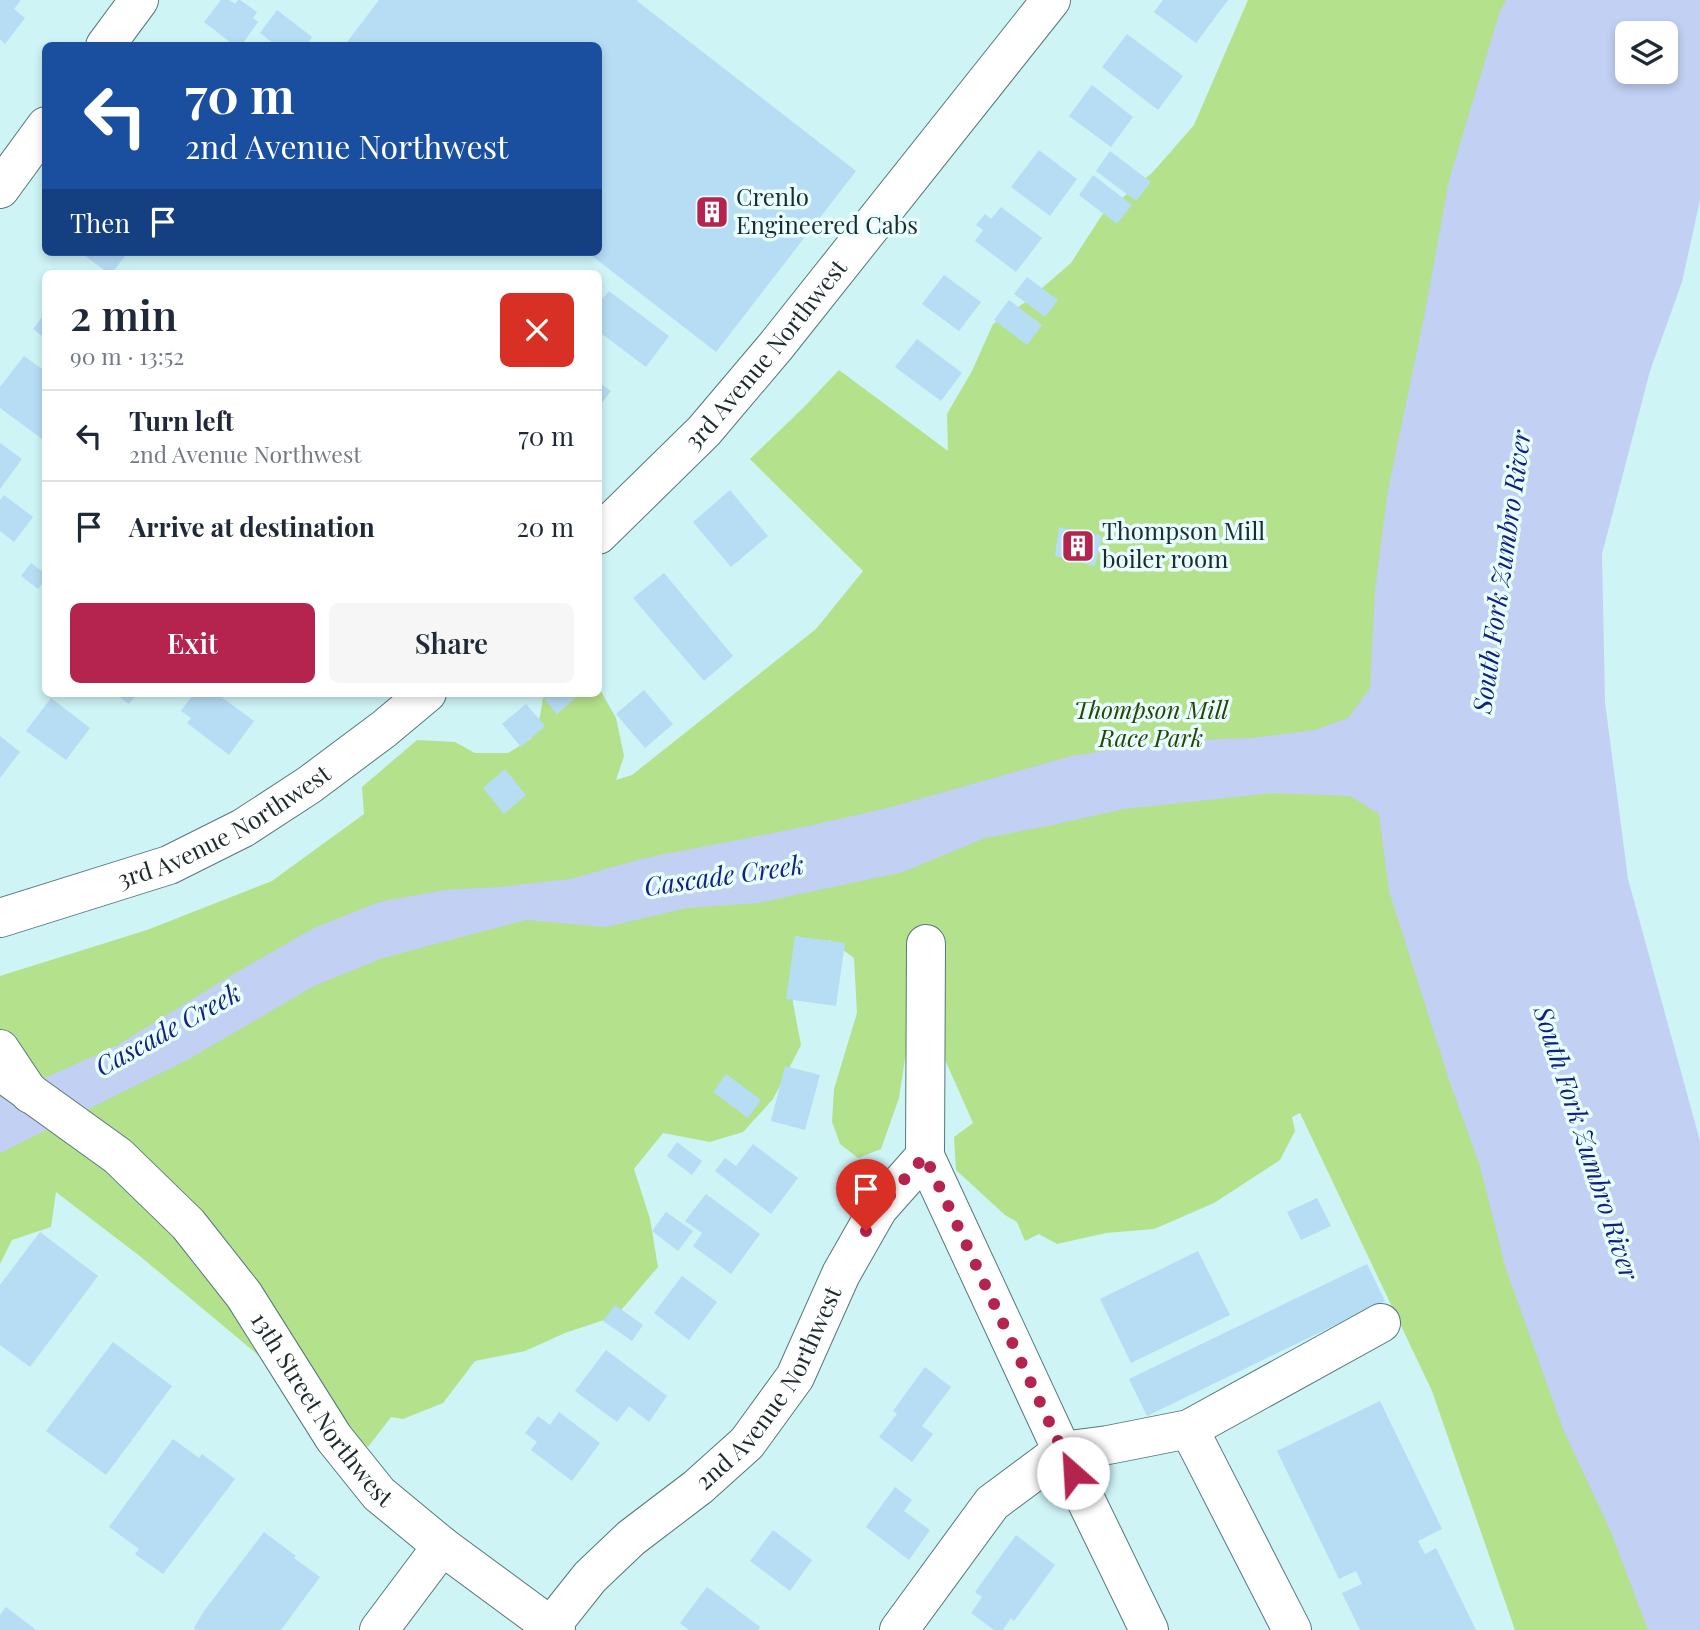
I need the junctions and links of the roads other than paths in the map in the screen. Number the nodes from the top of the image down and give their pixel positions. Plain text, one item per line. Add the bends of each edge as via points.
1 (139, 0) edge
2 (1051, 0) edge
3 (108, 42) edge
4 (42, 131) edge
5 (0, 189) edge
6 (602, 530) edge
7 (422, 697) edge
8 (7, 919) edge
9 (926, 944) dead end
10 (0, 1049) edge
11 (0, 1071) edge
12 (30, 1094) junction
13 (925, 1156) junction
14 (1381, 1323) dead end
15 (1189, 1429) junction
16 (1062, 1451) junction
17 (442, 1546) junction
18 (553, 1628) edge
19 (379, 1630) edge
20 (899, 1630) edge
21 (1149, 1630) edge
22 (1292, 1630) edge

1 - 3 street
2 - 6 street, 3rd Avenue Northwest via 776,346 704,431
4 - 5 street
7 - 8 street, 3rd Avenue Northwest via 309,785 243,828 169,864
9 - 13 street
10 - 12 street
11 - 12 street, 13th Street Northwest
12 - 17 street, 13th Street Northwest via 118,1156 188,1224 244,1295 334,1438 379,1494
13 - 16 street
13 - 18 street, 2nd Avenue Northwest via 878,1209 841,1274 795,1377 747,1443 590,1577
14 - 15 street
15 - 16 street
15 - 22 street
16 - 20 street via 992,1503
16 - 21 street
17 - 18 street, 13th Street Northwest
17 - 19 street

